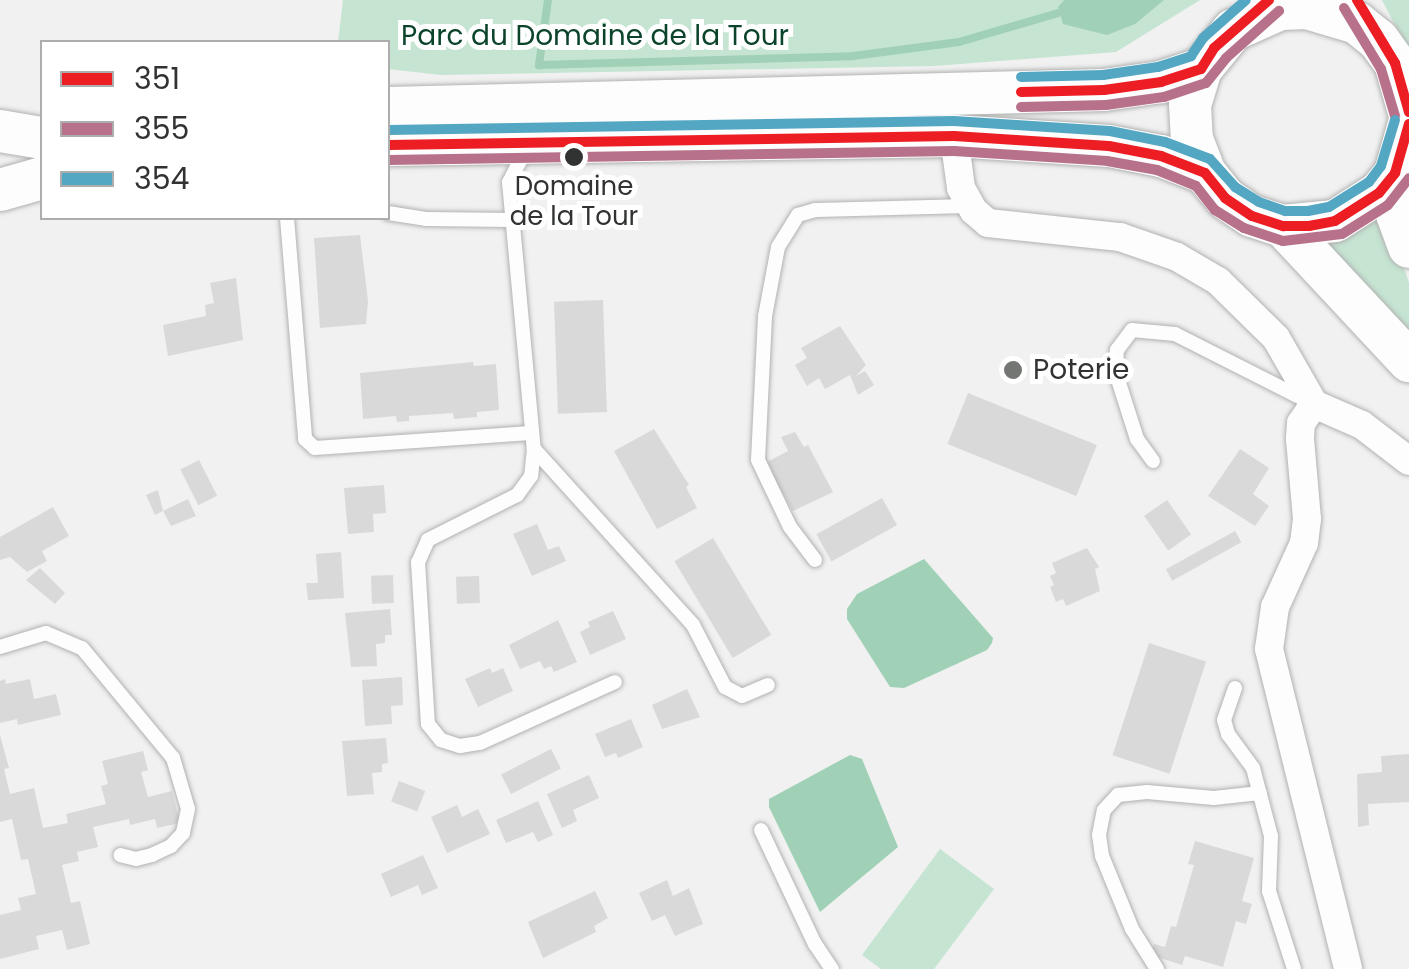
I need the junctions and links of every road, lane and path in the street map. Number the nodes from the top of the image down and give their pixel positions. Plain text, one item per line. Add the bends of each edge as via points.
1 (1201, 69) junction
2 (390, 108) edge
3 (1409, 112) edge
4 (1409, 124) edge
5 (0, 131) edge
6 (954, 136) junction
7 (40, 138) edge
8 (531, 140) junction
9 (471, 142) junction
10 (390, 145) edge
11 (1205, 173) junction
12 (1394, 173) junction
13 (40, 179) edge
14 (509, 182) junction
15 (0, 190) edge
16 (970, 206) junction
17 (390, 213) edge
18 (287, 220) edge
19 (512, 220) junction
20 (1283, 226) junction
21 (1409, 247) edge
22 (1409, 361) edge
23 (1314, 404) junction
24 (530, 433) junction
25 (534, 450) junction
26 (1152, 461) dead end
27 (1409, 461) edge
28 (815, 560) dead end
29 (0, 647) edge
30 (615, 682) dead end
31 (768, 685) dead end
32 (1235, 688) dead end
33 (1260, 793) junction
34 (762, 830) dead end
35 (120, 855) dead end
36 (832, 969) edge
37 (1157, 969) edge
38 (1294, 969) edge
39 (1348, 969) edge

1 - 2 main road via 1104,90
1 - 3 main road via 1214,48 1254,17 1294,8 1333,12 1358,23 1396,63
1 - 11 main road via 1190,104 1192,139
4 - 12 main road
5 - 7 main road
6 - 8 main road
6 - 11 main road via 1109,146
6 - 16 street
8 - 9 main road
8 - 14 lane
9 - 10 main road
9 - 14 lane
11 - 20 main road via 1225,198
12 - 20 main road via 1369,202 1334,221
12 - 21 main road via 1397,214
13 - 15 main road
14 - 19 lane
16 - 23 street via 988,223 1120,237 1204,273 1276,338
16 - 28 lane via 815,210 798,216 778,246 766,316 758,460 790,527
17 - 19 lane
18 - 24 lane via 305,439 315,448
19 - 24 lane
20 - 22 main road
23 - 26 lane via 1175,334 1132,330 1117,350 1116,373 1137,439
23 - 27 street via 1362,426
23 - 39 street via 1301,423 1304,543 1275,606 1269,649
24 - 25 lane
25 - 30 lane via 531,476 518,496 428,540 418,562 428,724 441,740 480,743
25 - 31 lane via 693,624 725,687 742,696
29 - 35 lane via 46,632 82,648 173,758 188,809 183,833 152,855
32 - 33 lane via 1224,720
33 - 37 lane via 1118,795 1104,810 1102,856
33 - 38 lane via 1271,836 1268,892
34 - 36 lane

